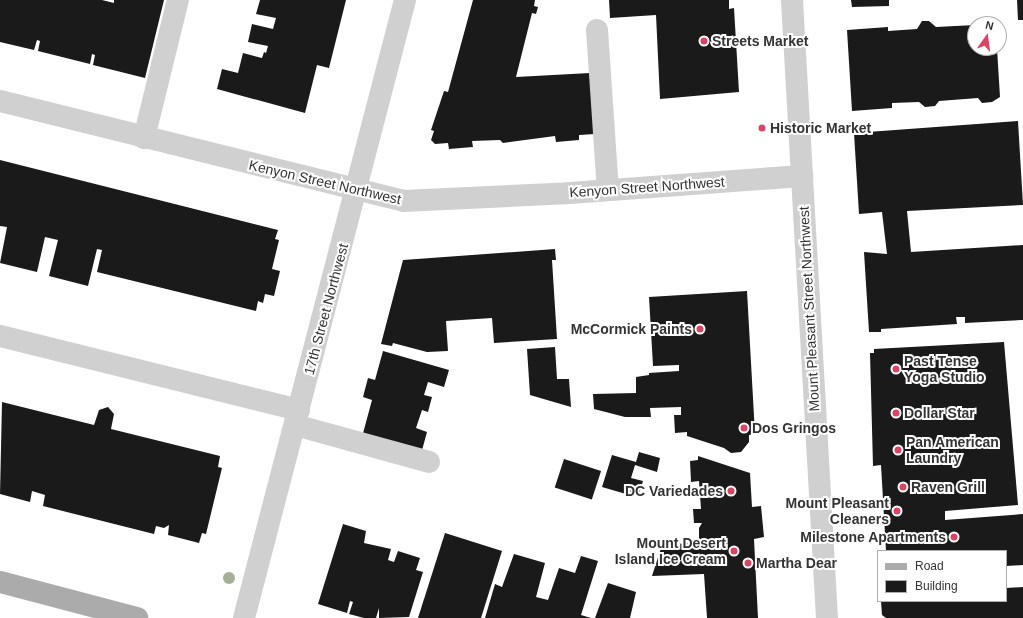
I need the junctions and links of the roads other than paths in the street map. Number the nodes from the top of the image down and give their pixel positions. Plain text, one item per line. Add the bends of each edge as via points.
1 (178, 0) edge
2 (405, 0) edge
3 (792, 0) edge
4 (598, 30) dead end
5 (0, 102) edge
6 (144, 138) junction
7 (802, 176) junction
8 (608, 190) junction
9 (357, 192) junction
10 (0, 336) edge
11 (297, 418) junction
12 (429, 462) dead end
13 (0, 582) edge
14 (137, 618) edge
15 (244, 618) edge
16 (827, 618) edge

1 - 6 street
2 - 9 street, 17th Street Northwest
3 - 7 street, Mount Pleasant Street Northwest
4 - 8 street
5 - 6 street, Kenyon Street Northwest
6 - 9 street, Kenyon Street Northwest
7 - 8 street, Kenyon Street Northwest
7 - 16 street, Mount Pleasant Street Northwest
8 - 9 street, Kenyon Street Northwest via 403,201
9 - 11 street, 17th Street Northwest
10 - 11 street
11 - 12 street
11 - 15 street, 17th Street Northwest
13 - 14 main road

